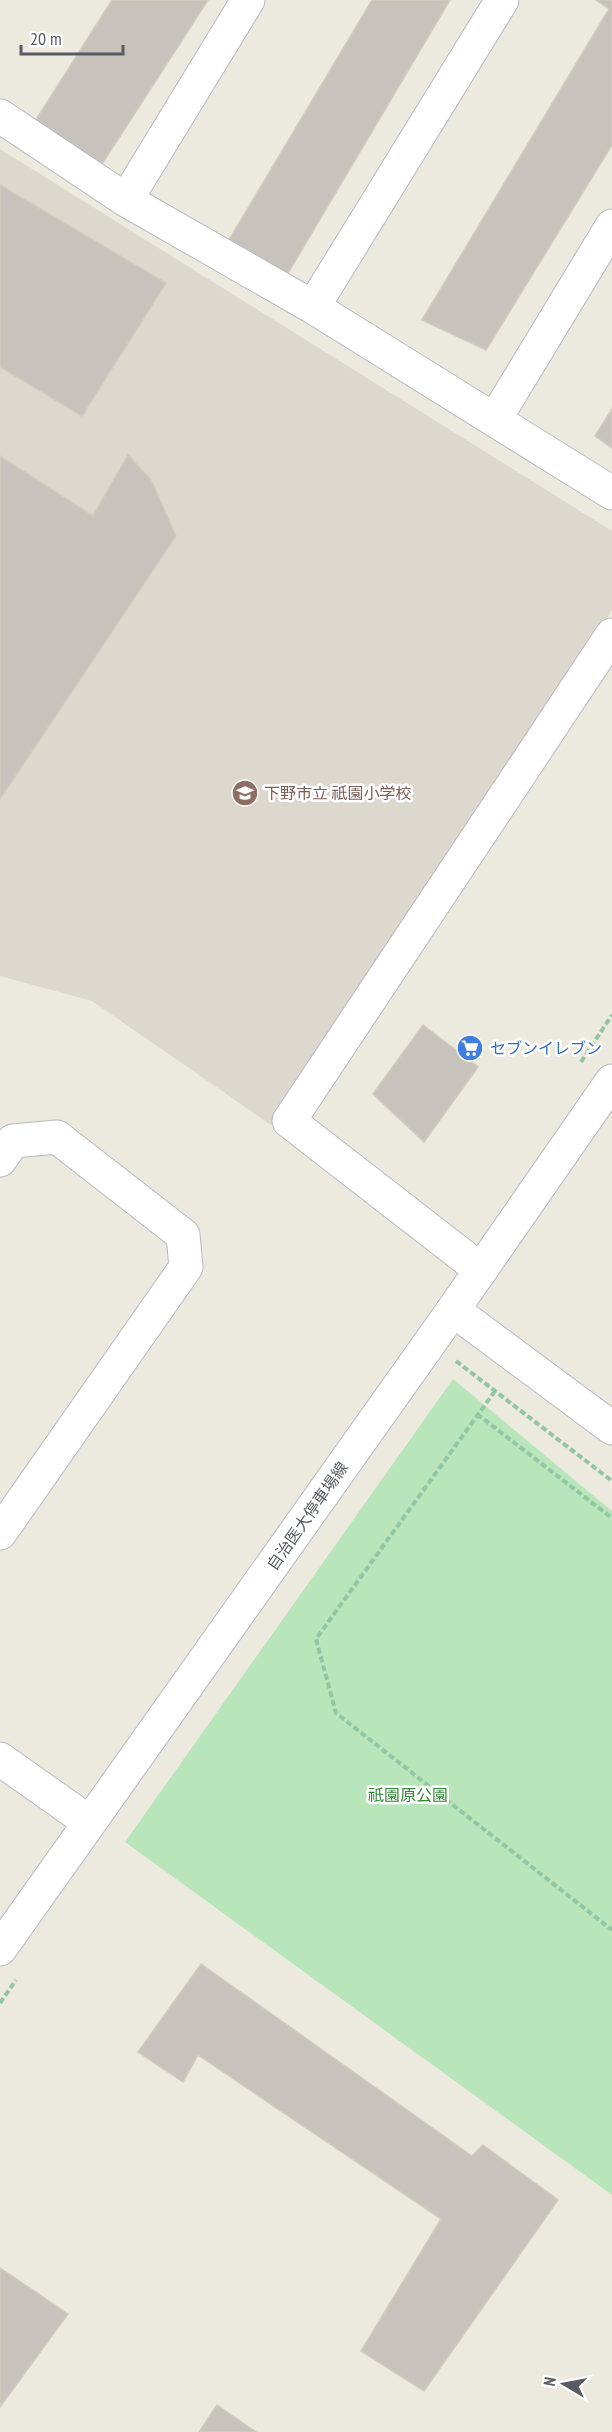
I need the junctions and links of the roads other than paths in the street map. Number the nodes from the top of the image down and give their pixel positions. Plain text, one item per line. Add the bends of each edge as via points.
1 (248, 0) edge
2 (502, 0) edge
3 (0, 116) edge
4 (126, 200) junction
5 (612, 226) edge
6 (313, 307) junction
7 (495, 419) junction
8 (612, 493) edge
9 (612, 635) edge
10 (612, 1081) edge
11 (0, 1160) edge
12 (481, 1270) junction
13 (453, 1310) junction
14 (612, 1428) edge
15 (0, 1533) edge
16 (0, 1759) edge
17 (89, 1822) junction
18 (0, 1949) edge

1 - 4 street
2 - 6 street
3 - 4 street
4 - 6 street
5 - 7 street
6 - 7 street
7 - 8 street
9 - 12 street via 289,1120
10 - 12 street, 自治医大停車場線
11 - 15 street via 13,1141 57,1137 183,1235 186,1267
12 - 13 street, 自治医大停車場線
13 - 14 street
13 - 17 street, 自治医大停車場線
16 - 17 street
17 - 18 street, 自治医大停車場線

